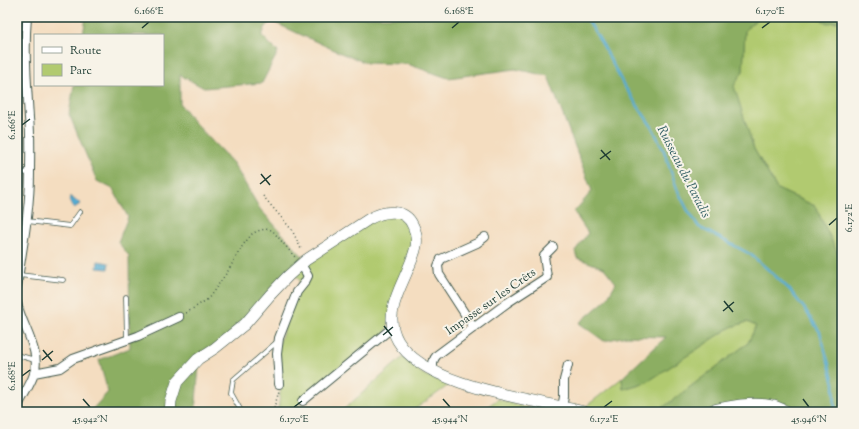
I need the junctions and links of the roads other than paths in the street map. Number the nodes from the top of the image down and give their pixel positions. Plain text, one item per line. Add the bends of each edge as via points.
1 (27, 17) edge
2 (17, 172) edge
3 (30, 173) junction
4 (80, 212) dead end
5 (26, 221) junction
6 (485, 237) dead end
7 (553, 247) dead end
8 (304, 262) junction
9 (19, 275) junction
10 (63, 280) dead end
11 (17, 286) edge
12 (126, 297) dead end
13 (17, 303) edge
14 (179, 317) road end
15 (393, 327) junction
16 (474, 328) junction
17 (127, 340) junction
18 (278, 341) junction
19 (17, 355) edge
20 (35, 360) junction
21 (568, 365) dead end
22 (434, 372) junction
23 (34, 373) junction
24 (279, 384) road end
25 (303, 400) dead end
26 (562, 407) junction
27 (17, 408) edge
28 (241, 411) dead end
29 (170, 412) edge
30 (584, 412) edge
31 (705, 412) edge
32 (788, 412) edge

1 - 3 street via 26,72 30,120
2 - 3 lane
3 - 5 street
4 - 5 lane via 70,226
5 - 9 street
6 - 16 street via 441,259 438,266 439,274
7 - 16 street, Impasse sur les Crêts via 544,256 547,277
8 - 15 street via 377,214 397,212 405,215 414,227 416,246 395,300
8 - 18 street via 308,276 297,292
8 - 29 street via 245,324 198,359 177,382
9 - 10 lane
9 - 11 street
12 - 17 lane
13 - 20 street
14 - 17 street
15 - 22 street via 397,341 407,352
15 - 25 street
16 - 22 street, Impasse sur les Crêts via 434,358
17 - 23 street via 73,359 60,368
18 - 24 street
18 - 28 lane via 233,380 231,393
19 - 20 lane
20 - 23 street
21 - 26 street
22 - 26 street via 459,383 488,391
23 - 27 street
26 - 30 street
31 - 32 street via 756,404 774,406

